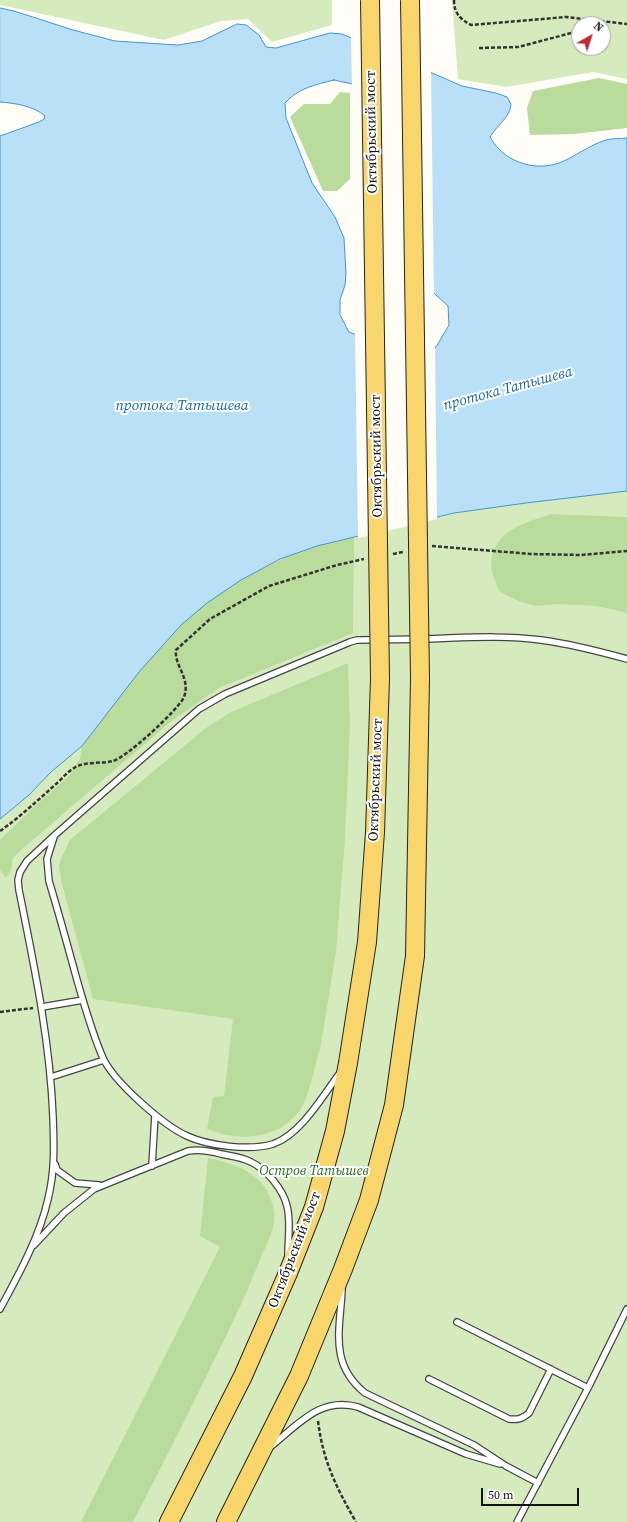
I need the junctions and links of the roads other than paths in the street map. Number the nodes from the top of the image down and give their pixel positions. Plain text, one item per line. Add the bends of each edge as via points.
1 (370, 0) edge
2 (410, 0) edge
3 (627, 659) edge
4 (56, 834) junction
5 (83, 1000) junction
6 (42, 1007) junction
7 (104, 1060) junction
8 (348, 1063) junction
9 (51, 1077) junction
10 (155, 1115) junction
11 (54, 1159) junction
12 (152, 1166) junction
13 (101, 1185) junction
14 (32, 1246) junction
15 (343, 1268) junction
16 (288, 1273) junction
17 (0, 1309) edge
18 (627, 1309) edge
19 (457, 1322) dead end
20 (550, 1370) junction
21 (429, 1379) dead end
22 (588, 1388) junction
23 (260, 1455) junction
24 (506, 1466) junction
25 (538, 1483) junction
26 (170, 1522) edge
27 (226, 1522) edge
28 (517, 1522) edge

1 - 8 main road, Октябрьский мост, bridge via 380,678 368,942
2 - 15 main road, bridge via 420,678 415,956 394,1105 369,1200
3 - 4 lane via 585,648 516,638 468,637 350,642 225,694 199,709
4 - 5 lane via 48,852 49,881
4 - 6 lane via 24,865 18,880
5 - 6 lane
5 - 7 lane
6 - 9 lane
7 - 9 lane
7 - 10 lane via 115,1076
8 - 10 lane via 297,1128 274,1144 236,1147 206,1141 187,1136
8 - 16 main road, Октябрьский мост via 335,1131 314,1207
9 - 11 lane
10 - 12 lane
11 - 13 lane via 56,1170 75,1183
11 - 14 lane via 48,1201
12 - 13 lane
12 - 16 lane via 188,1151 198,1150 244,1159 258,1166 274,1182 287,1205
13 - 14 lane via 64,1213
14 - 17 lane
15 - 23 main road via 299,1376
15 - 24 lane via 339,1350 344,1368 352,1382 365,1393 474,1445
16 - 26 main road, Октябрьский мост via 243,1376
18 - 22 lane
19 - 20 lane
20 - 21 lane via 529,1413 517,1420 509,1419
20 - 22 lane
22 - 25 lane
23 - 24 lane via 322,1408 343,1404 358,1407 466,1454
23 - 27 main road
24 - 25 lane
25 - 28 lane

